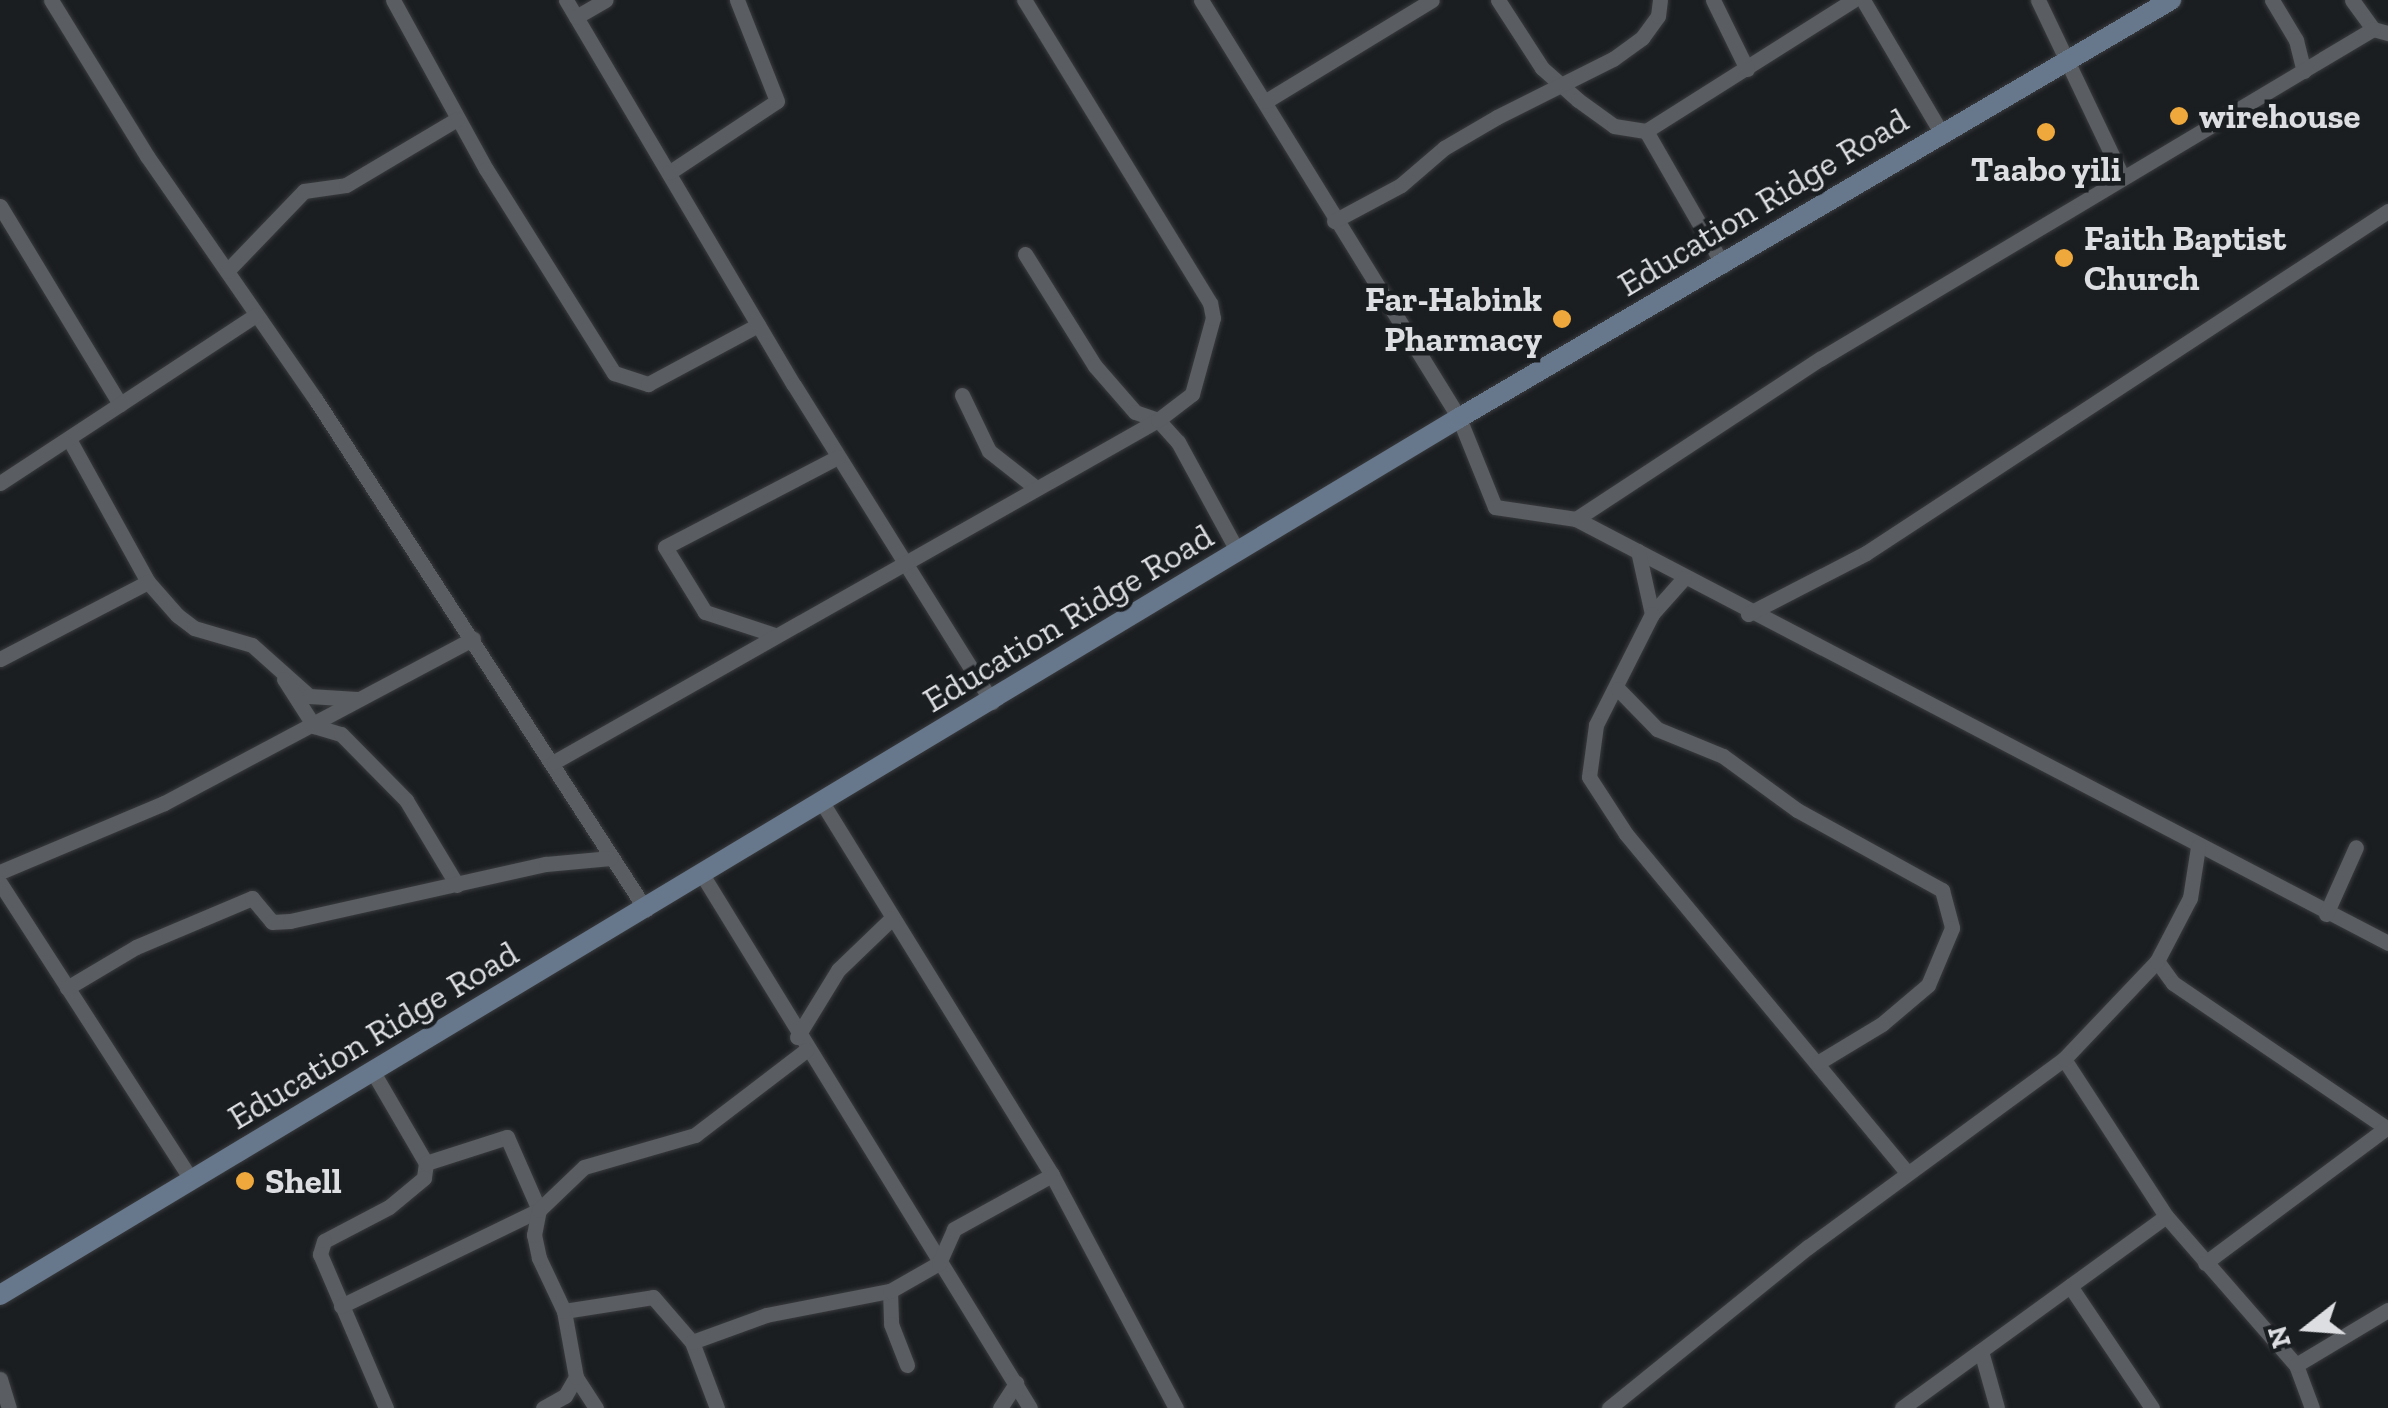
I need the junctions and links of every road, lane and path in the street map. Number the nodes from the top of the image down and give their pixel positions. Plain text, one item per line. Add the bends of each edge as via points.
1 (51, 0) edge
2 (393, 0) edge
3 (566, 0) edge
4 (606, 0) edge
5 (737, 0) edge
6 (1024, 0) edge
7 (1201, 0) edge
8 (1432, 0) edge
9 (1498, 0) edge
10 (1660, 0) edge
11 (1713, 0) edge
12 (1853, 0) edge
13 (1862, 0) edge
14 (2038, 0) edge
15 (2172, 0) edge
16 (2272, 0) edge
17 (2352, 0) edge
18 (576, 17) junction
19 (2380, 31) edge
20 (2072, 61) junction
21 (1747, 69) junction
22 (2304, 71) junction
23 (1566, 88) junction
24 (1266, 101) junction
25 (457, 118) junction
26 (1646, 130) junction
27 (1942, 134) junction
28 (670, 172) junction
29 (2122, 176) junction
30 (0, 206) edge
31 (2388, 211) edge
32 (1334, 221) junction
33 (1025, 254) dead end
34 (1723, 265) junction
35 (227, 271) junction
36 (256, 315) junction
37 (758, 326) junction
38 (962, 395) dead end
39 (120, 404) junction
40 (1459, 418) junction
41 (1158, 420) junction
42 (68, 439) junction
43 (838, 456) junction
44 (0, 483) edge
45 (1036, 488) junction
46 (1576, 519) junction
47 (1638, 551) junction
48 (1238, 552) junction
49 (909, 560) junction
50 (1684, 578) junction
51 (148, 582) junction
52 (1652, 614) junction
53 (1748, 614) junction
54 (775, 635) junction
55 (472, 639) junction
56 (0, 659) edge
57 (283, 674) junction
58 (1618, 690) junction
59 (363, 698) junction
60 (992, 702) junction
61 (314, 726) junction
62 (554, 762) junction
63 (823, 804) junction
64 (2356, 847) dead end
65 (2198, 848) junction
66 (611, 858) junction
67 (0, 872) edge
68 (703, 876) junction
69 (0, 883) edge
70 (457, 885) junction
71 (646, 910) junction
72 (2326, 914) junction
73 (892, 918) junction
74 (2388, 943) edge
75 (2157, 961) junction
76 (68, 988) junction
77 (801, 1044) junction
78 (2064, 1059) junction
79 (1819, 1062) junction
80 (373, 1072) junction
81 (2387, 1128) edge
82 (426, 1163) junction
83 (1908, 1173) junction
84 (1052, 1174) junction
85 (192, 1180) junction
86 (539, 1210) junction
87 (2166, 1216) junction
88 (2205, 1263) junction
89 (939, 1264) junction
90 (2070, 1286) junction
91 (890, 1291) junction
92 (0, 1295) edge
93 (341, 1306) junction
94 (2388, 1310) edge
95 (564, 1311) junction
96 (692, 1342) junction
97 (1981, 1351) junction
98 (907, 1365) dead end
99 (2296, 1365) junction
100 (0, 1378) edge
101 (576, 1378) junction
102 (1016, 1384) junction
103 (9, 1408) edge
104 (386, 1408) edge
105 (543, 1408) edge
106 (596, 1408) edge
107 (717, 1408) edge
108 (1000, 1408) edge
109 (1030, 1408) edge
110 (1176, 1408) edge
111 (1608, 1408) edge
112 (1902, 1408) edge
113 (1996, 1408) edge
114 (2152, 1408) edge
115 (2312, 1408) edge

1 - 35 street
2 - 25 street
3 - 18 street
4 - 18 street
5 - 28 street via 777,101
6 - 41 street via 1210,303 1213,318 1194,389
7 - 24 street
8 - 24 street
9 - 23 street via 1542,68
10 - 23 street via 1658,16 1642,38
11 - 21 street
12 - 21 street
13 - 27 street
14 - 20 street
15 - 20 main road, Education Ridge Road
16 - 22 street via 2296,40
17 - 19 street
18 - 28 street
19 - 22 street
20 - 27 main road, Education Ridge Road
20 - 29 street
21 - 26 street
22 - 29 street
23 - 26 street via 1605,122
23 - 32 street via 1497,117 1444,148 1400,186
24 - 32 street
25 - 35 street via 346,185 304,191
25 - 37 street via 614,373 648,384
26 - 34 street
27 - 34 main road, Education Ridge Road
28 - 37 street
29 - 46 street via 2104,195 1820,359
30 - 39 street
31 - 53 street via 1866,554
32 - 40 street
33 - 41 street via 1095,366 1134,412
34 - 40 main road, Education Ridge Road
35 - 36 street
36 - 39 street
36 - 55 street
37 - 43 street
38 - 45 street via 989,451
39 - 42 street
40 - 46 street via 1485,494 1496,507
40 - 48 main road, Education Ridge Road
41 - 45 street
41 - 48 street via 1178,442
42 - 44 street
42 - 51 street
43 - 49 street
43 - 54 street via 665,546 705,612
45 - 49 street
46 - 47 street
47 - 50 street
47 - 52 street
48 - 60 main road, Education Ridge Road
49 - 54 street
49 - 60 street
50 - 52 street
50 - 53 street
51 - 56 street
51 - 57 street via 194,628 252,645
52 - 58 street
53 - 65 street
54 - 62 street
55 - 59 street
55 - 62 street
57 - 59 street via 318,700
57 - 61 street
58 - 79 street via 1588,755 1598,798
58 - 79 street via 1658,729 1723,756 1797,810 1942,890 1952,928 1928,985 1882,1024
59 - 61 street
60 - 63 main road, Education Ridge Road
61 - 67 street via 164,803
61 - 70 street via 340,734 406,800
62 - 66 street
63 - 68 main road, Education Ridge Road
63 - 73 street
64 - 72 street
65 - 72 street
65 - 75 street via 2190,898
66 - 70 street via 546,864
66 - 71 street
68 - 71 main road, Education Ridge Road
68 - 77 street
69 - 76 street
70 - 76 street via 290,921 272,922 258,899 245,900 136,947
71 - 80 main road, Education Ridge Road
72 - 74 street
73 - 77 street via 838,970
73 - 84 street
75 - 78 street
75 - 81 street via 2173,984
76 - 85 street
77 - 86 street via 695,1136 584,1167
77 - 89 street
78 - 83 street
78 - 87 street
79 - 83 street
80 - 82 street
80 - 85 main road, Education Ridge Road
81 - 88 street
82 - 86 street via 507,1137
82 - 93 street via 424,1178 411,1192 320,1246
83 - 111 street
84 - 89 street via 954,1229
84 - 110 street
85 - 92 main road, Education Ridge Road
86 - 93 street
86 - 95 street via 539,1258
87 - 88 street
87 - 90 street
88 - 99 street
89 - 91 street
89 - 102 street
90 - 97 street
90 - 114 street
91 - 96 street via 766,1314
91 - 98 street via 891,1324
93 - 104 street
94 - 99 street
95 - 96 street via 653,1297
95 - 101 street
96 - 107 street
97 - 112 street
97 - 113 street
99 - 115 street
100 - 103 street
101 - 105 street via 565,1396
101 - 106 street
102 - 108 street
102 - 109 street

